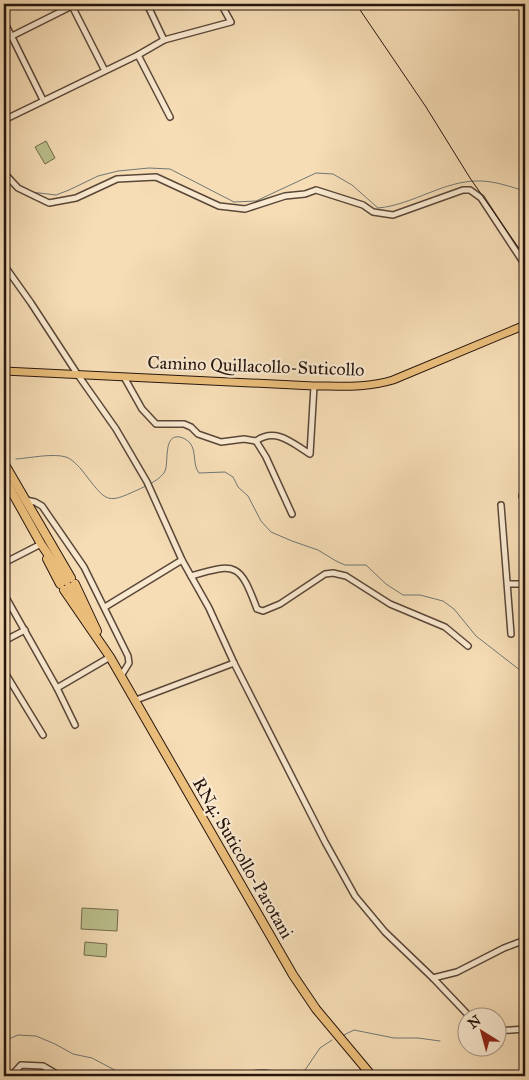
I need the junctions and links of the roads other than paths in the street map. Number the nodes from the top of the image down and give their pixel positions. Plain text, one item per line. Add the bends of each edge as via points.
1 (73, 4) edge
2 (147, 4) edge
3 (221, 4) edge
4 (4, 21) edge
5 (11, 36) junction
6 (4, 40) edge
7 (164, 40) junction
8 (138, 54) junction
9 (104, 70) junction
10 (43, 100) junction
11 (170, 117) dead end
12 (4, 120) edge
13 (4, 173) edge
14 (525, 264) edge
15 (4, 265) edge
16 (525, 325) edge
17 (4, 371) edge
18 (78, 375) junction
19 (124, 377) junction
20 (314, 386) junction
21 (256, 441) junction
22 (4, 463) edge
23 (4, 478) edge
24 (25, 500) junction
25 (502, 506) dead end
26 (292, 514) dead end
27 (41, 544) junction
28 (182, 560) junction
29 (4, 563) edge
30 (191, 576) junction
31 (68, 584) junction
32 (508, 584) junction
33 (525, 584) edge
34 (4, 594) edge
35 (105, 607) junction
36 (25, 630) junction
37 (511, 634) dead end
38 (4, 641) edge
39 (102, 644) junction
40 (468, 646) dead end
41 (110, 657) junction
42 (234, 663) junction
43 (4, 671) edge
44 (121, 676) junction
45 (57, 688) junction
46 (136, 700) junction
47 (76, 724) dead end
48 (43, 735) dead end
49 (525, 940) edge
50 (433, 978) junction
51 (462, 1008) edge
52 (525, 1029) edge
53 (506, 1030) edge
54 (11, 1076) edge
55 (60, 1076) edge
56 (372, 1076) edge

1 - 5 street
1 - 9 street
2 - 7 street
3 - 7 street via 230,22
4 - 5 street
5 - 6 street
5 - 10 street
7 - 8 street
8 - 9 street
8 - 11 street
9 - 10 street
10 - 12 street
13 - 14 street via 18,188 49,203 76,198 117,179 156,177 219,206 245,209 316,190 373,212 392,215 470,190 481,198
15 - 18 street
16 - 20 main road, Camino Quillacollo-Suticollo via 379,385
17 - 18 main road, Camino Quillacollo-Suticollo
18 - 19 main road, Camino Quillacollo-Suticollo
18 - 28 street via 116,429 146,482
19 - 20 main road, Camino Quillacollo-Suticollo
19 - 21 street via 142,409 156,424 184,424 198,434 221,442
20 - 21 street via 310,454 279,436 262,437
21 - 26 street
22 - 24 highway
23 - 27 highway
24 - 31 highway
24 - 35 street via 42,506 84,567
25 - 32 street
27 - 29 street
27 - 31 highway
28 - 30 street
28 - 35 street
30 - 40 street via 219,568 235,570 244,578 257,609 263,611 280,604 325,574 340,573 390,604 445,627
30 - 42 street
31 - 39 highway, RN4: Suticollo-Parotani
31 - 39 highway, RN4: Suticollo-Parotani
32 - 33 street
32 - 37 street
34 - 36 street
35 - 44 street via 128,656 129,663
36 - 38 street
36 - 45 street
39 - 41 highway, RN4: Suticollo-Parotani
41 - 44 highway, RN4: Suticollo-Parotani
41 - 45 street
42 - 46 street
42 - 50 street via 355,896 385,932
43 - 48 street
44 - 46 highway, RN4: Suticollo-Parotani
45 - 47 street
46 - 56 highway, RN4: Suticollo-Parotani via 293,975 316,1009
49 - 50 street via 457,972
50 - 51 street
52 - 53 street
54 - 55 street via 21,1065 43,1066

